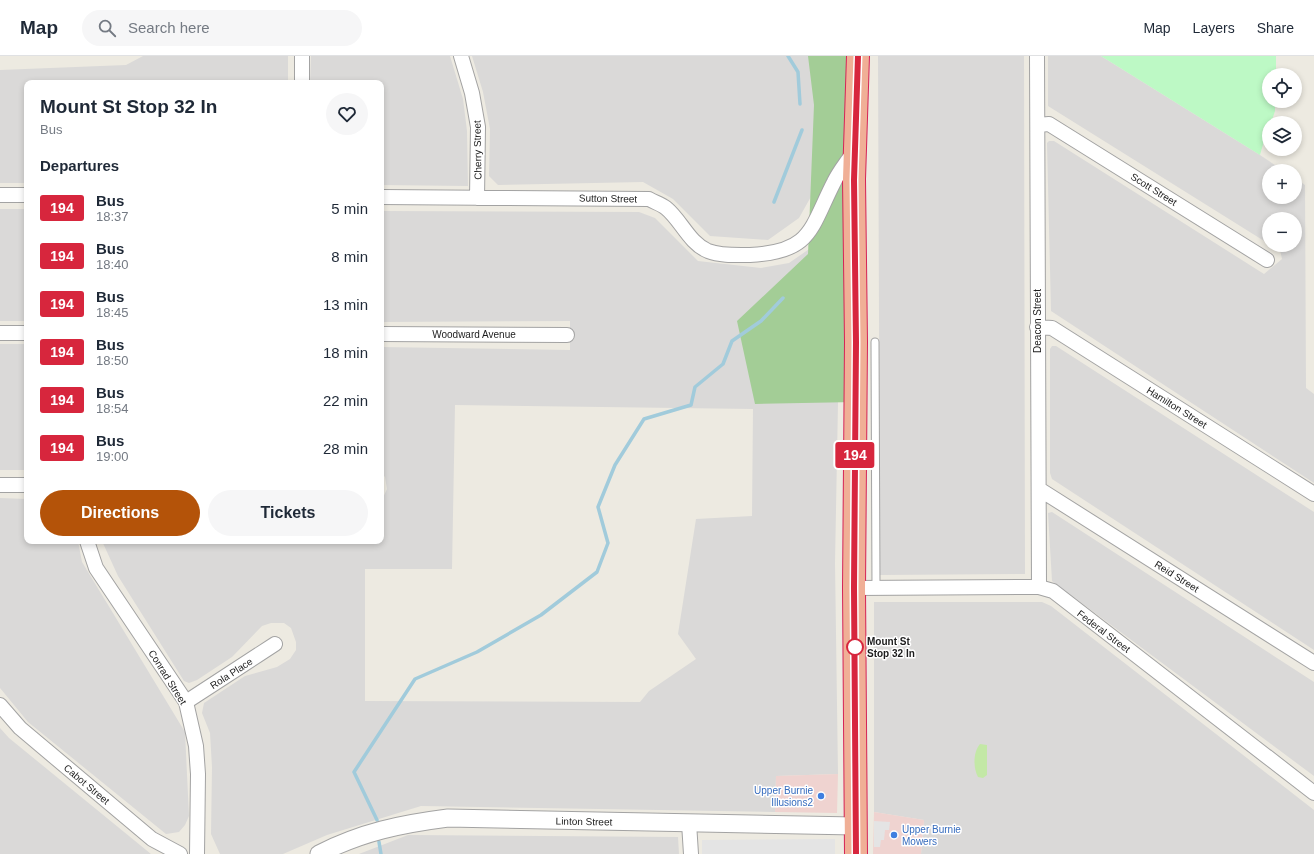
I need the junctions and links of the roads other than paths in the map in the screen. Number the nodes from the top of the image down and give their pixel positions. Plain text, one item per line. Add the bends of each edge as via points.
1 (302, 56) edge
2 (461, 56) edge
3 (858, 56) edge
4 (1037, 56) edge
5 (302, 80) edge
6 (1038, 125) junction
7 (854, 151) junction
8 (0, 195) edge
9 (24, 195) edge
10 (384, 197) edge
11 (478, 198) junction
12 (1267, 260) dead end
13 (1037, 327) junction
14 (0, 333) edge
15 (24, 333) edge
16 (384, 334) edge
17 (567, 335) dead end
18 (875, 342) dead end
19 (0, 485) edge
20 (24, 485) edge
21 (1039, 489) junction
22 (1314, 494) edge
23 (87, 544) edge
24 (876, 587) junction
25 (1039, 587) junction
26 (854, 588) junction
27 (276, 644) dead end
28 (1314, 663) edge
29 (186, 702) junction
30 (0, 705) edge
31 (1314, 793) edge
32 (689, 823) junction
33 (855, 826) junction
34 (180, 854) edge
35 (197, 854) edge
36 (319, 854) edge
37 (691, 854) edge
38 (856, 854) edge

1 - 5 street
2 - 11 street, Cherry Street via 472,93 478,127
3 - 7 highway
4 - 6 street, Deacon Street
6 - 12 street, Scott Street via 1049,124
6 - 13 street, Deacon Street
7 - 11 street, Sutton Street via 835,180 812,229 801,241 782,252 733,256 708,251 695,241 666,208 649,199
7 - 26 highway
8 - 9 street
10 - 11 street, Sutton Street
13 - 21 street, Deacon Street
13 - 22 street, Hamilton Street via 1052,328
14 - 15 street
16 - 17 street, Woodward Avenue
18 - 24 lane
19 - 20 street
21 - 25 street, Deacon Street
21 - 28 street, Reid Street
23 - 29 street, Conrad Street via 96,568
24 - 25 street, Federal Street
24 - 26 street, Federal Street
25 - 31 street, Federal Street via 1053,591
26 - 33 highway
27 - 29 street, Rola Place
29 - 35 street, Conrad Street via 196,746
30 - 34 street, Cabot Street via 20,728 152,839
32 - 33 street, Linton Street
32 - 36 street, Linton Street via 448,818 402,824 365,835
32 - 37 street
33 - 38 highway

